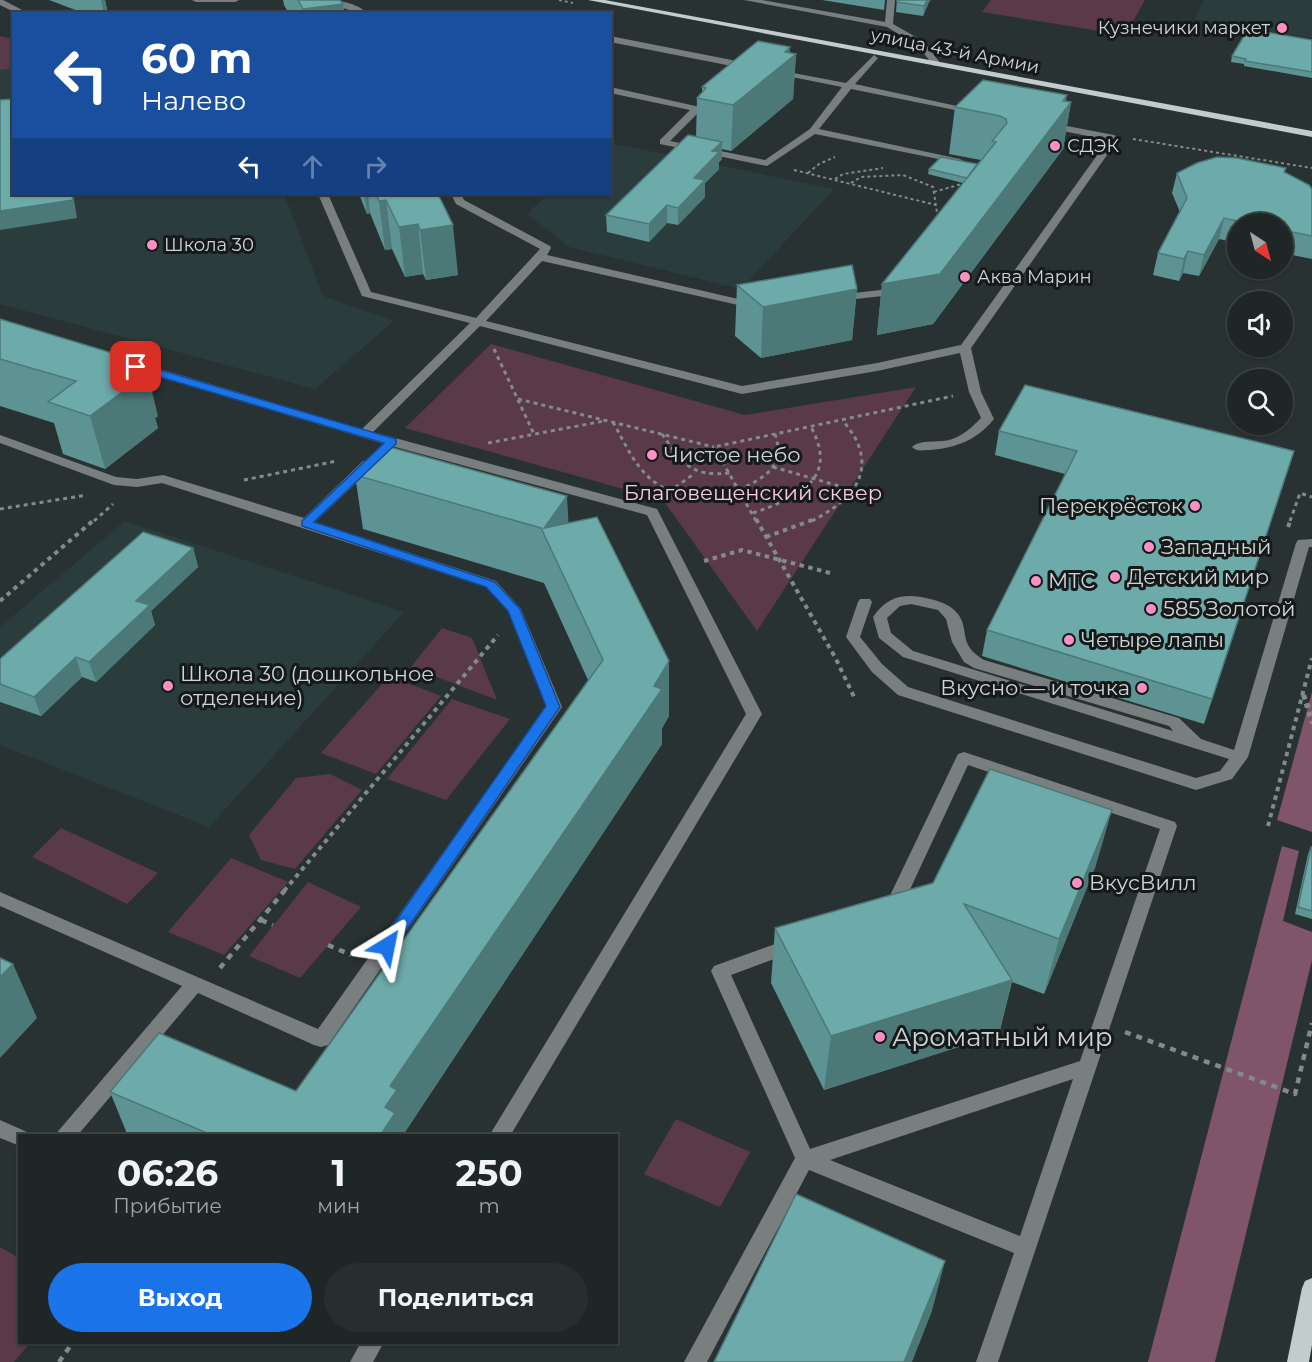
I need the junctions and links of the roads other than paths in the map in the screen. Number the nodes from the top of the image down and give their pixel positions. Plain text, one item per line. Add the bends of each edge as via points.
1 (196, 0) edge
2 (235, 0) edge
3 (325, 0) edge
4 (592, 0) edge
5 (748, 0) edge
6 (784, 0) edge
7 (891, 0) edge
8 (0, 2) edge
9 (344, 2) edge
10 (22, 12) edge
11 (362, 12) edge
12 (889, 20) junction
13 (612, 39) edge
14 (859, 50) junction
15 (894, 56) junction
16 (873, 58) junction
17 (937, 64) junction
18 (848, 86) junction
19 (612, 90) edge
20 (987, 113) edge
21 (1033, 122) edge
22 (813, 131) junction
23 (1312, 134) edge
24 (973, 164) edge
25 (323, 195) edge
26 (456, 195) edge
27 (540, 257) junction
28 (905, 276) edge
29 (823, 299) dead end
30 (765, 305) edge
31 (478, 322) junction
32 (965, 348) junction
33 (114, 360) edge
34 (364, 434) junction
35 (0, 439) edge
36 (386, 447) junction
37 (918, 447) dead end
38 (306, 523) junction
39 (1312, 543) edge
40 (865, 602) dead end
41 (1196, 744) junction
42 (1240, 758) junction
43 (0, 899) edge
44 (873, 915) edge
45 (807, 939) edge
46 (199, 986) junction
47 (1087, 1067) junction
48 (0, 1129) edge
49 (66, 1134) edge
50 (500, 1134) edge
51 (18, 1137) edge
52 (805, 1159) junction
53 (1026, 1248) junction
54 (1312, 1288) edge
55 (1308, 1333) edge
56 (372, 1344) edge
57 (361, 1362) edge
58 (695, 1362) edge
59 (987, 1362) edge
60 (1298, 1362) edge

1 - 2 street
3 - 9 street
4 - 14 main road, улица 43-й Армии
5 - 12 street
6 - 12 street
7 - 12 street
8 - 10 street
9 - 11 street
12 - 17 street via 920,43
13 - 18 street
14 - 15 main road, улица 43-й Армии
14 - 16 street
15 - 16 street
15 - 17 main road, улица 43-й Армии
16 - 18 street
17 - 23 main road, улица 43-й Армии
18 - 20 street
18 - 22 street
19 - 22 street via 697,109 663,142 767,163
21 - 32 street via 1114,138
22 - 24 street
25 - 31 street via 366,294
26 - 27 street via 460,202 546,248
27 - 30 street via 753,306
27 - 31 street
28 - 29 street via 892,292
31 - 32 street via 742,390
31 - 34 street
32 - 37 street via 975,392 988,419 969,437
33 - 34 street
34 - 36 street
35 - 38 street via 114,482 163,479
36 - 38 street
36 - 50 street via 652,512 754,714
38 - 46 street via 491,584 510,605 554,707 321,1039
39 - 42 street via 1303,543
40 - 42 street via 853,637 877,668 903,690 1196,784 1226,775
41 - 41 street via 908,654 884,635 880,617 896,603 911,599 943,607 953,618 957,639 969,658 979,664 1174,722
41 - 42 street
43 - 46 street
44 - 47 street via 894,907 964,758 1169,826
45 - 52 street via 720,971
46 - 49 street
47 - 52 street
47 - 53 street
48 - 51 street
52 - 53 street
52 - 58 street
53 - 59 street
54 - 55 main road
55 - 60 main road
56 - 57 street

